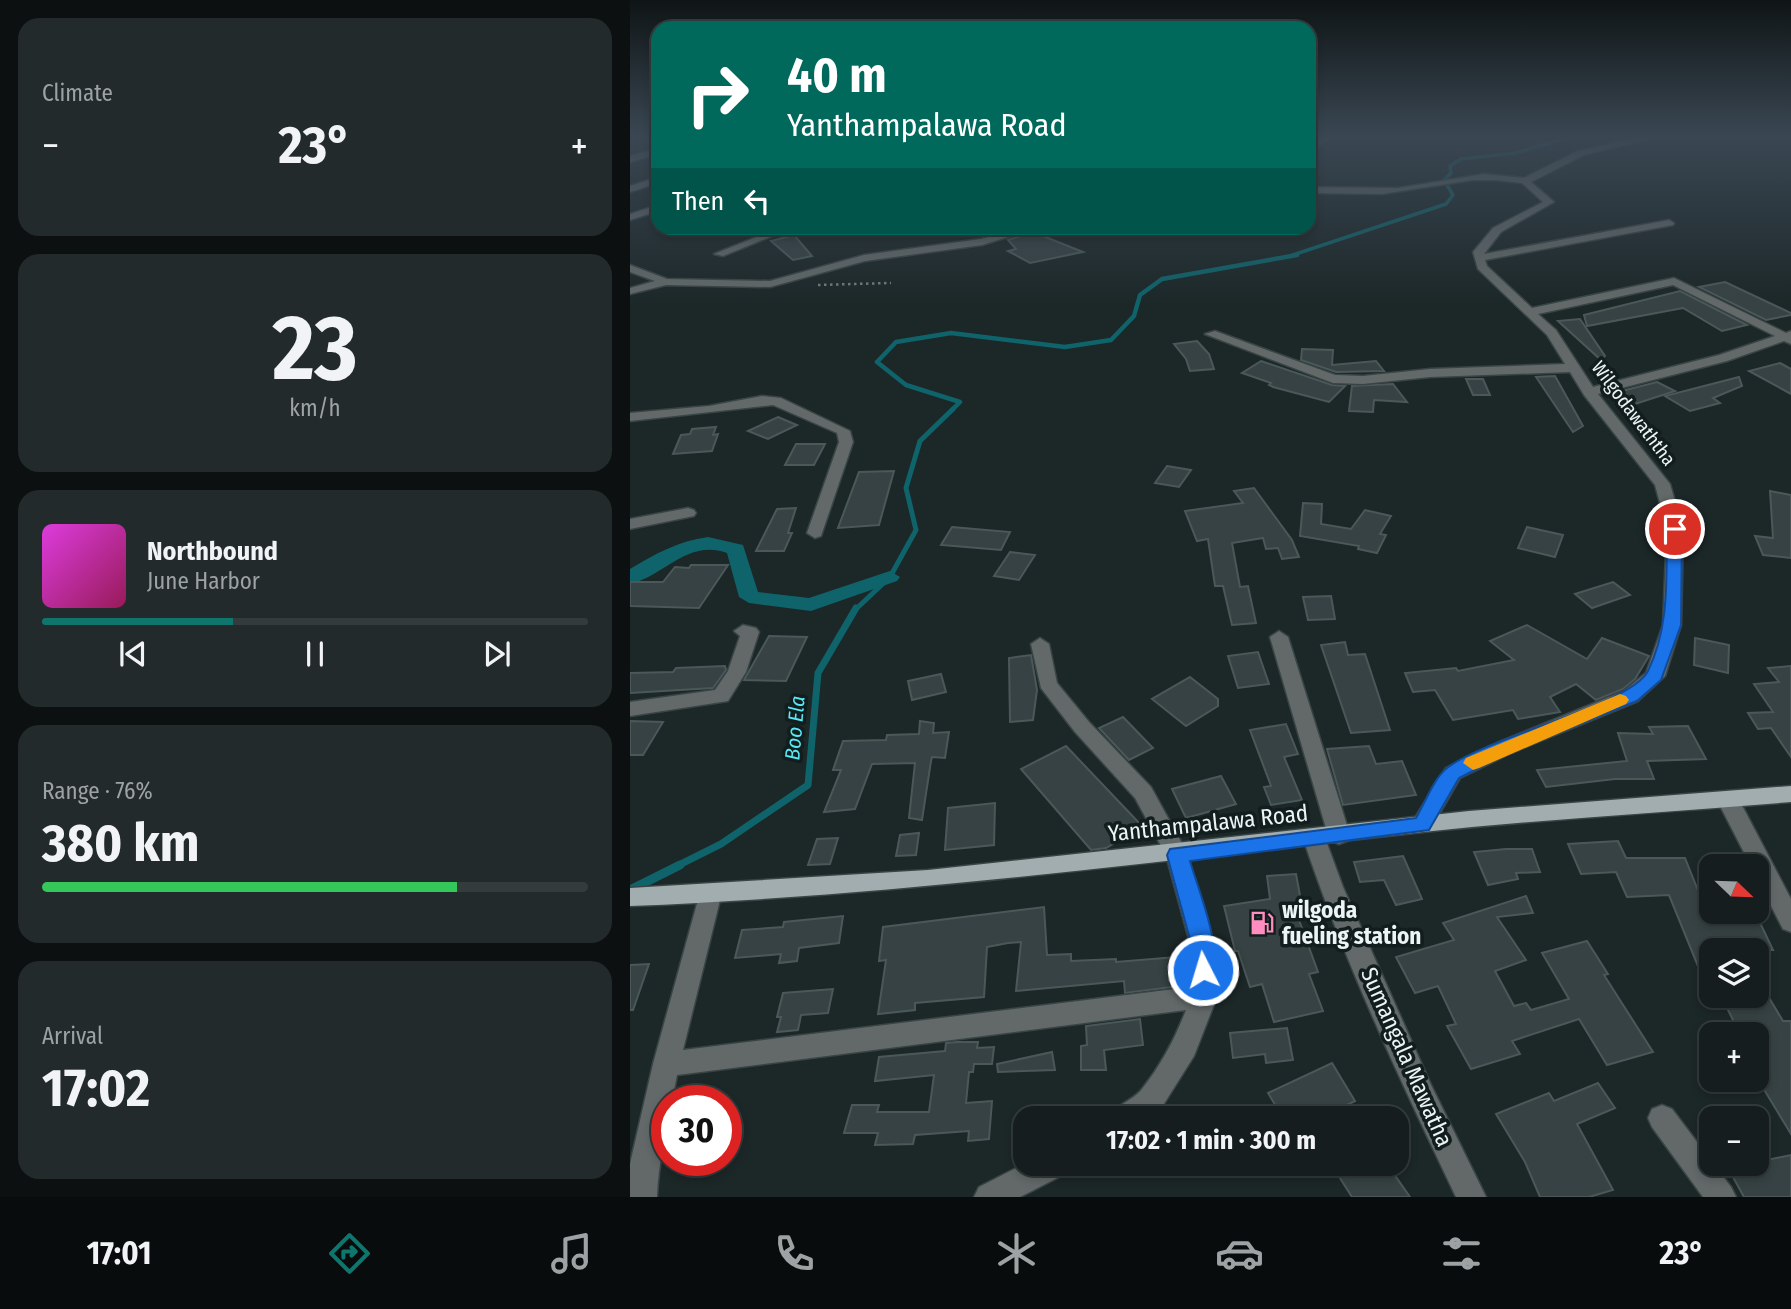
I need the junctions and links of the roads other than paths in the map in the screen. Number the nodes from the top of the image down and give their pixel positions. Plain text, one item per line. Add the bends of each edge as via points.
1 (1537, 192) edge
2 (651, 210) edge
3 (630, 217) edge
4 (1669, 223) dead end
5 (769, 235) edge
6 (1007, 235) edge
7 (719, 254) dead end
8 (1479, 258) junction
9 (630, 268) edge
10 (666, 282) junction
11 (630, 291) edge
12 (1529, 312) junction
13 (1211, 334) dead end
14 (1789, 337) edge
15 (1573, 368) junction
16 (1589, 392) junction
17 (630, 416) edge
18 (688, 513) dead end
19 (630, 524) edge
20 (815, 533) dead end
21 (743, 631) dead end
22 (1279, 638) dead end
23 (1040, 644) dead end
24 (630, 709) edge
25 (1791, 794) edge
26 (1728, 800) junction
27 (1422, 824) junction
28 (1326, 837) junction
29 (1177, 855) junction
30 (709, 895) junction
31 (630, 897) edge
32 (1791, 922) edge
33 (1204, 997) junction
34 (666, 1064) junction
35 (1142, 1106) edge
36 (1662, 1118) dead end
37 (1031, 1176) edge
38 (642, 1197) edge
39 (989, 1197) edge
40 (1471, 1197) edge
41 (1721, 1197) edge

1 - 8 street via 1549,202 1497,230 1478,252
2 - 3 street
4 - 8 street
5 - 7 street
6 - 10 street via 864,258 770,284
8 - 12 street, Wilgodawaththa via 1482,267
9 - 10 street
10 - 11 street
12 - 14 street via 1674,281
12 - 15 street, Wilgodawaththa via 1552,333
13 - 15 street via 1333,379
14 - 16 street via 1723,359
15 - 16 street, Wilgodawaththa
16 - 27 street, Wilgodawaththa via 1662,484 1675,529 1672,625 1655,676 1631,696 1453,773
17 - 20 street via 776,401 843,432 846,442
18 - 19 street
21 - 24 street via 750,632 737,672 720,696
22 - 28 street, Sumangala Mawatha
23 - 29 street via 1048,684 1143,793
25 - 26 main road, Yanthampalawa Road
26 - 27 main road, Yanthampalawa Road
26 - 32 street
27 - 28 main road, Yanthampalawa Road
28 - 29 main road, Yanthampalawa Road
28 - 40 street, Sumangala Mawatha via 1421,1094
29 - 30 main road, Yanthampalawa Road
29 - 33 street via 1202,943
30 - 31 main road, Yanthampalawa Road
30 - 34 street
33 - 34 street
33 - 35 street via 1185,1047
34 - 38 street via 643,1171
36 - 41 street
37 - 39 street

